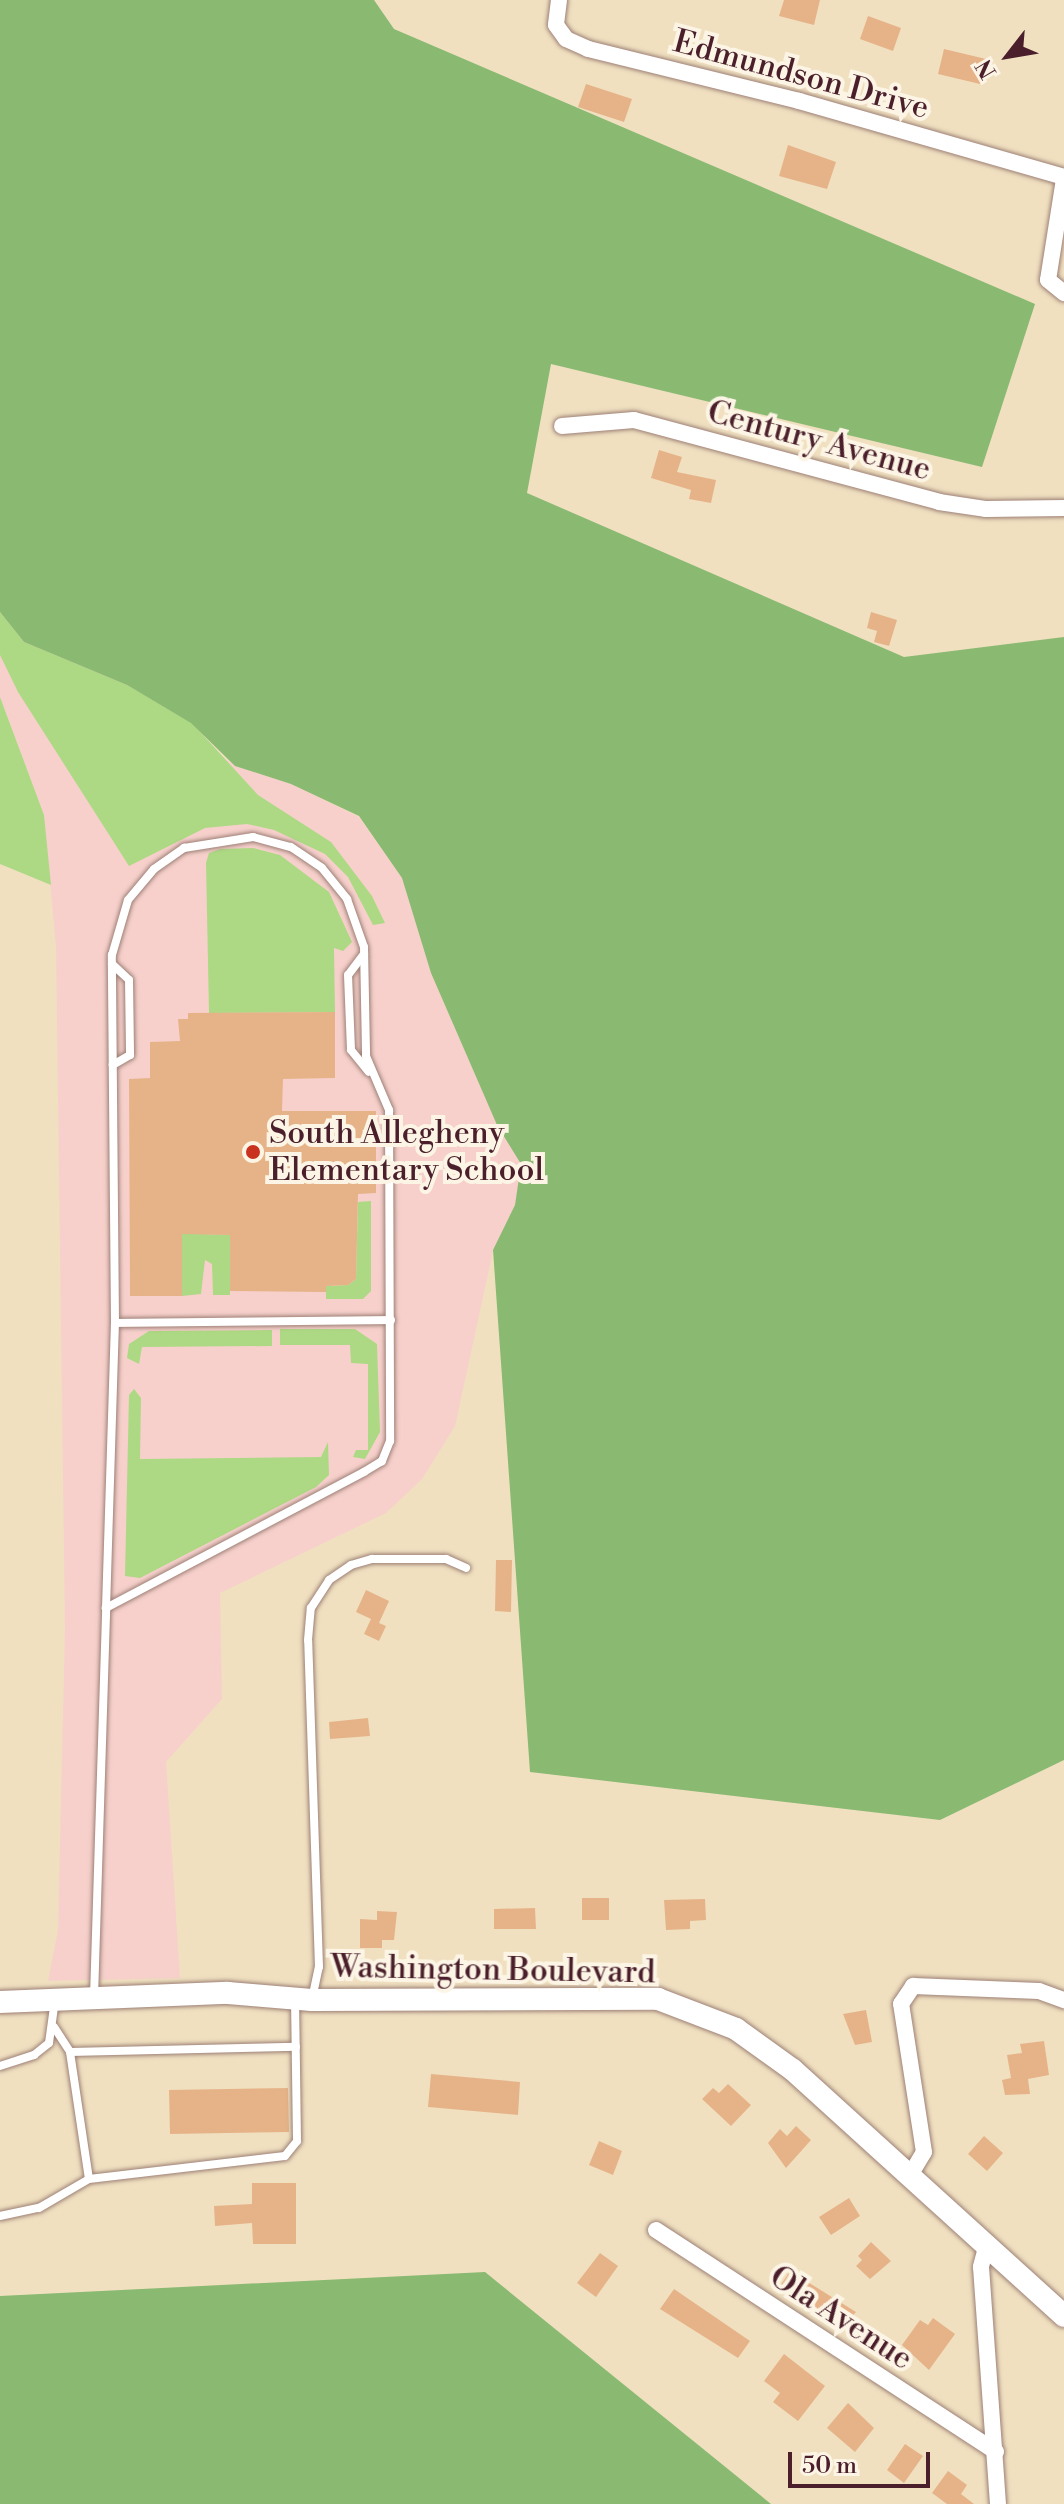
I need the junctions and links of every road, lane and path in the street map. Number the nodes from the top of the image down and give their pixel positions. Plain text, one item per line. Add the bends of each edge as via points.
1 (559, 0) edge
2 (1064, 178) edge
3 (1064, 293) edge
4 (562, 426) dead end
5 (1064, 508) edge
6 (365, 953) junction
7 (112, 964) junction
8 (113, 1065) junction
9 (381, 1088) junction
10 (391, 1320) junction
11 (115, 1323) junction
12 (466, 1568) dead end
13 (106, 1608) junction
14 (94, 1998) junction
15 (55, 1999) junction
16 (303, 1999) junction
17 (1064, 2000) edge
18 (0, 2002) edge
19 (54, 2027) junction
20 (296, 2047) junction
21 (70, 2052) junction
22 (0, 2066) edge
23 (909, 2177) junction
24 (89, 2179) junction
25 (0, 2216) edge
26 (656, 2230) dead end
27 (987, 2244) junction
28 (1064, 2316) edge
29 (996, 2452) junction
30 (998, 2504) edge

1 - 2 street, Edmundson Drive via 556,25 566,39 588,49 799,101
2 - 3 street via 1048,280
4 - 5 street, Century Avenue via 634,420 939,502 986,509
6 - 7 lane via 355,915 322,868 291,847 236,838 184,848 154,869 124,909
6 - 9 lane via 366,1056
6 - 9 lane via 348,975 351,1050
7 - 8 lane
7 - 8 lane via 129,980 130,1055
8 - 11 lane
9 - 10 lane via 389,1110
10 - 11 lane
10 - 13 lane via 390,1441 382,1461
11 - 13 lane
12 - 16 lane via 446,1559 372,1559 329,1580 311,1608 319,1967
13 - 14 lane
14 - 15 street, Washington Boulevard
14 - 16 street, Washington Boulevard via 228,1993
15 - 18 street, Washington Boulevard
15 - 19 lane
16 - 20 lane
16 - 23 street, Washington Boulevard via 658,1999 747,2037 793,2070
17 - 23 street via 1039,1991 913,1986 901,2004 924,2152
19 - 21 lane
19 - 22 lane via 49,2043 34,2055
20 - 21 lane
20 - 24 lane via 297,2141 285,2156
21 - 24 lane
23 - 27 street, Washington Boulevard
24 - 25 lane via 39,2208
26 - 29 street, Ola Avenue
27 - 28 street, Washington Boulevard
27 - 29 street via 981,2267
29 - 30 street

